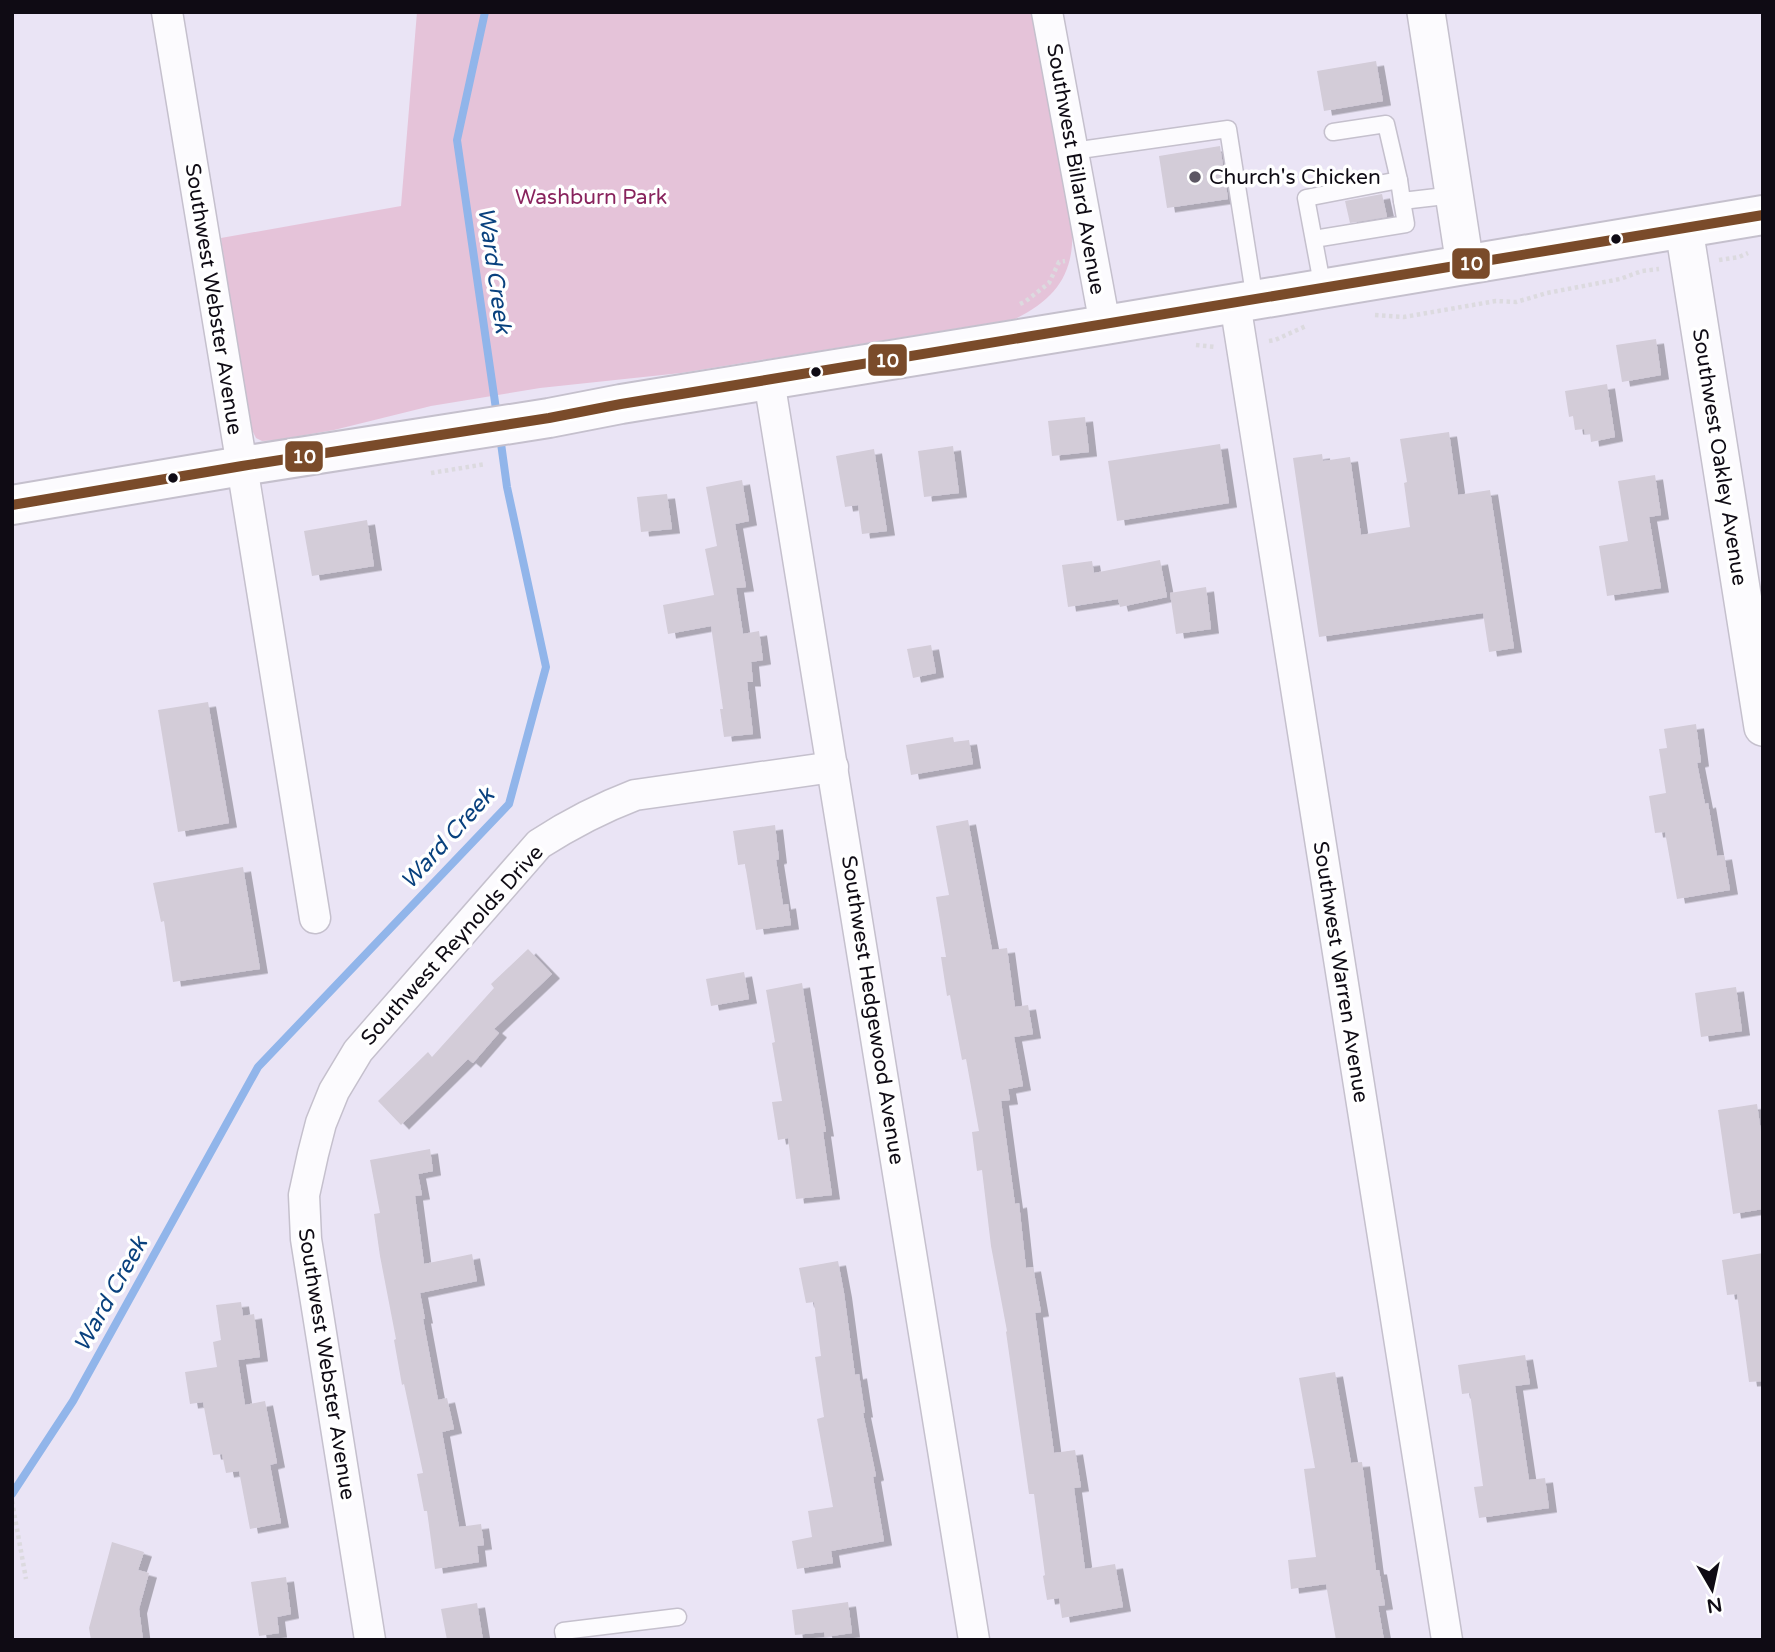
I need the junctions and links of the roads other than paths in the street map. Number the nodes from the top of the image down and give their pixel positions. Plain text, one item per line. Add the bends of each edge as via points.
1 (167, 12) edge
2 (1047, 12) edge
3 (1426, 12) edge
4 (1333, 132) dead end
5 (1073, 151) junction
6 (1399, 180) junction
7 (1454, 194) junction
8 (1402, 201) junction
9 (1763, 215) edge
10 (1314, 239) junction
11 (1687, 246) junction
12 (1465, 265) junction
13 (1245, 302) junction
14 (1317, 306) junction
15 (1105, 326) junction
16 (769, 380) junction
17 (242, 466) junction
18 (12, 505) edge
19 (1763, 727) edge
20 (833, 767) junction
21 (315, 918) dead end
22 (334, 1091) joint
23 (678, 1617) dead end
24 (370, 1640) edge
25 (565, 1640) edge
26 (974, 1640) edge
27 (1447, 1640) edge

1 - 17 street, Southwest Webster Avenue
2 - 5 street, Southwest Billard Avenue
3 - 7 street
4 - 6 lane via 1386,124
5 - 13 lane via 1228,129
5 - 15 street, Southwest Billard Avenue
6 - 8 lane
6 - 10 lane via 1306,198
7 - 8 lane
7 - 12 street
8 - 10 lane via 1406,223
9 - 11 main road
10 - 14 lane
11 - 12 main road
11 - 19 street, Southwest Oakley Avenue
12 - 14 main road
13 - 14 main road
13 - 15 main road
13 - 27 street, Southwest Warren Avenue via 1227,345
15 - 16 main road
16 - 17 main road
16 - 20 street, Southwest Hedgewood Avenue
17 - 18 main road
17 - 21 street, Southwest Webster Avenue
20 - 22 street, Southwest Reynolds Drive via 635,795 567,825 539,844 358,1051
20 - 26 street, Southwest Hedgewood Avenue
22 - 24 street, Southwest Webster Avenue via 321,1123 304,1195 306,1240
23 - 25 lane via 564,1631

